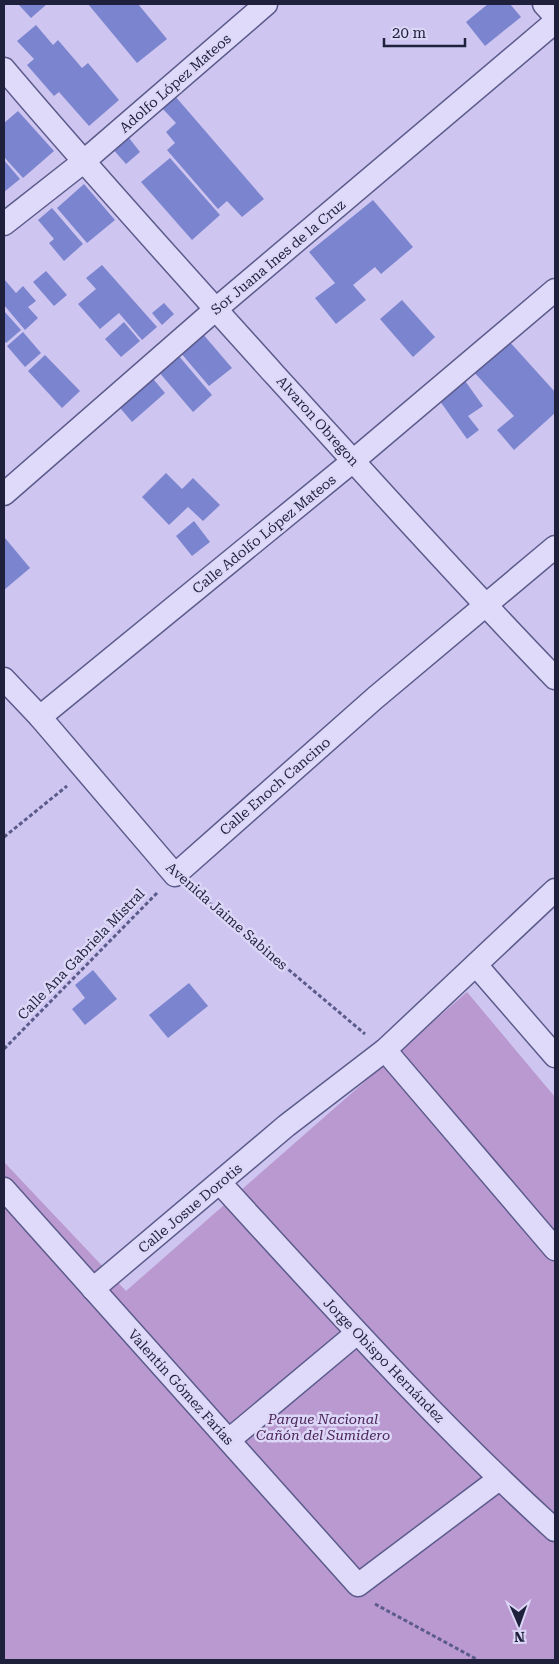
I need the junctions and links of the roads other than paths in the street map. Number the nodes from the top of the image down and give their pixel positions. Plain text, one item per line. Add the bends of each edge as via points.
1 (266, 4) edge
2 (544, 4) edge
3 (555, 16) edge
4 (555, 22) edge
5 (4, 69) edge
6 (83, 162) junction
7 (4, 224) edge
8 (555, 290) edge
9 (216, 309) junction
10 (353, 461) junction
11 (4, 494) edge
12 (555, 547) edge
13 (486, 607) junction
14 (555, 678) edge
15 (4, 679) edge
16 (40, 717) junction
17 (175, 874) joint
18 (555, 890) edge
19 (476, 965) junction
20 (385, 1050) junction
21 (555, 1056) edge
22 (220, 1183) junction
23 (4, 1189) edge
24 (555, 1249) edge
25 (93, 1288) junction
26 (357, 1333) junction
27 (229, 1440) junction
28 (499, 1479) junction
29 (555, 1530) edge

1 - 6 street, Adolfo López Mateos
2 - 3 street
4 - 9 street, Sor Juana Ines de la Cruz
5 - 6 street, Alvaron Obregon
6 - 7 street
6 - 9 street, Alvaron Obregon
8 - 10 street, Calle Adolfo López Mateos
9 - 10 street, Alvaron Obregon
9 - 11 street, Sor Juana Ines de la Cruz
10 - 13 street, Alvaron Obregon
10 - 16 street, Calle Adolfo López Mateos
12 - 13 street, Calle Enoch Cancino
13 - 14 street, Alvaron Obregon
13 - 17 street, Calle Enoch Cancino via 375,698
15 - 16 street, Avenida Jaime Sabines
16 - 17 street, Avenida Jaime Sabines
18 - 19 street, Calle Josue Dorotis
19 - 20 street, Calle Josue Dorotis
19 - 21 street
20 - 22 street, Calle Josue Dorotis via 286,1126
20 - 24 street
22 - 25 street, Calle Josue Dorotis
22 - 26 street, Jorge Obispo Hernández
23 - 25 street, Valentín Gómez Farías
25 - 27 street, Valentín Gómez Farías
26 - 27 street
26 - 28 street, Jorge Obispo Hernández
27 - 28 street, Valentín Gómez Farías via 358,1585
28 - 29 street, Jorge Obispo Hernández

